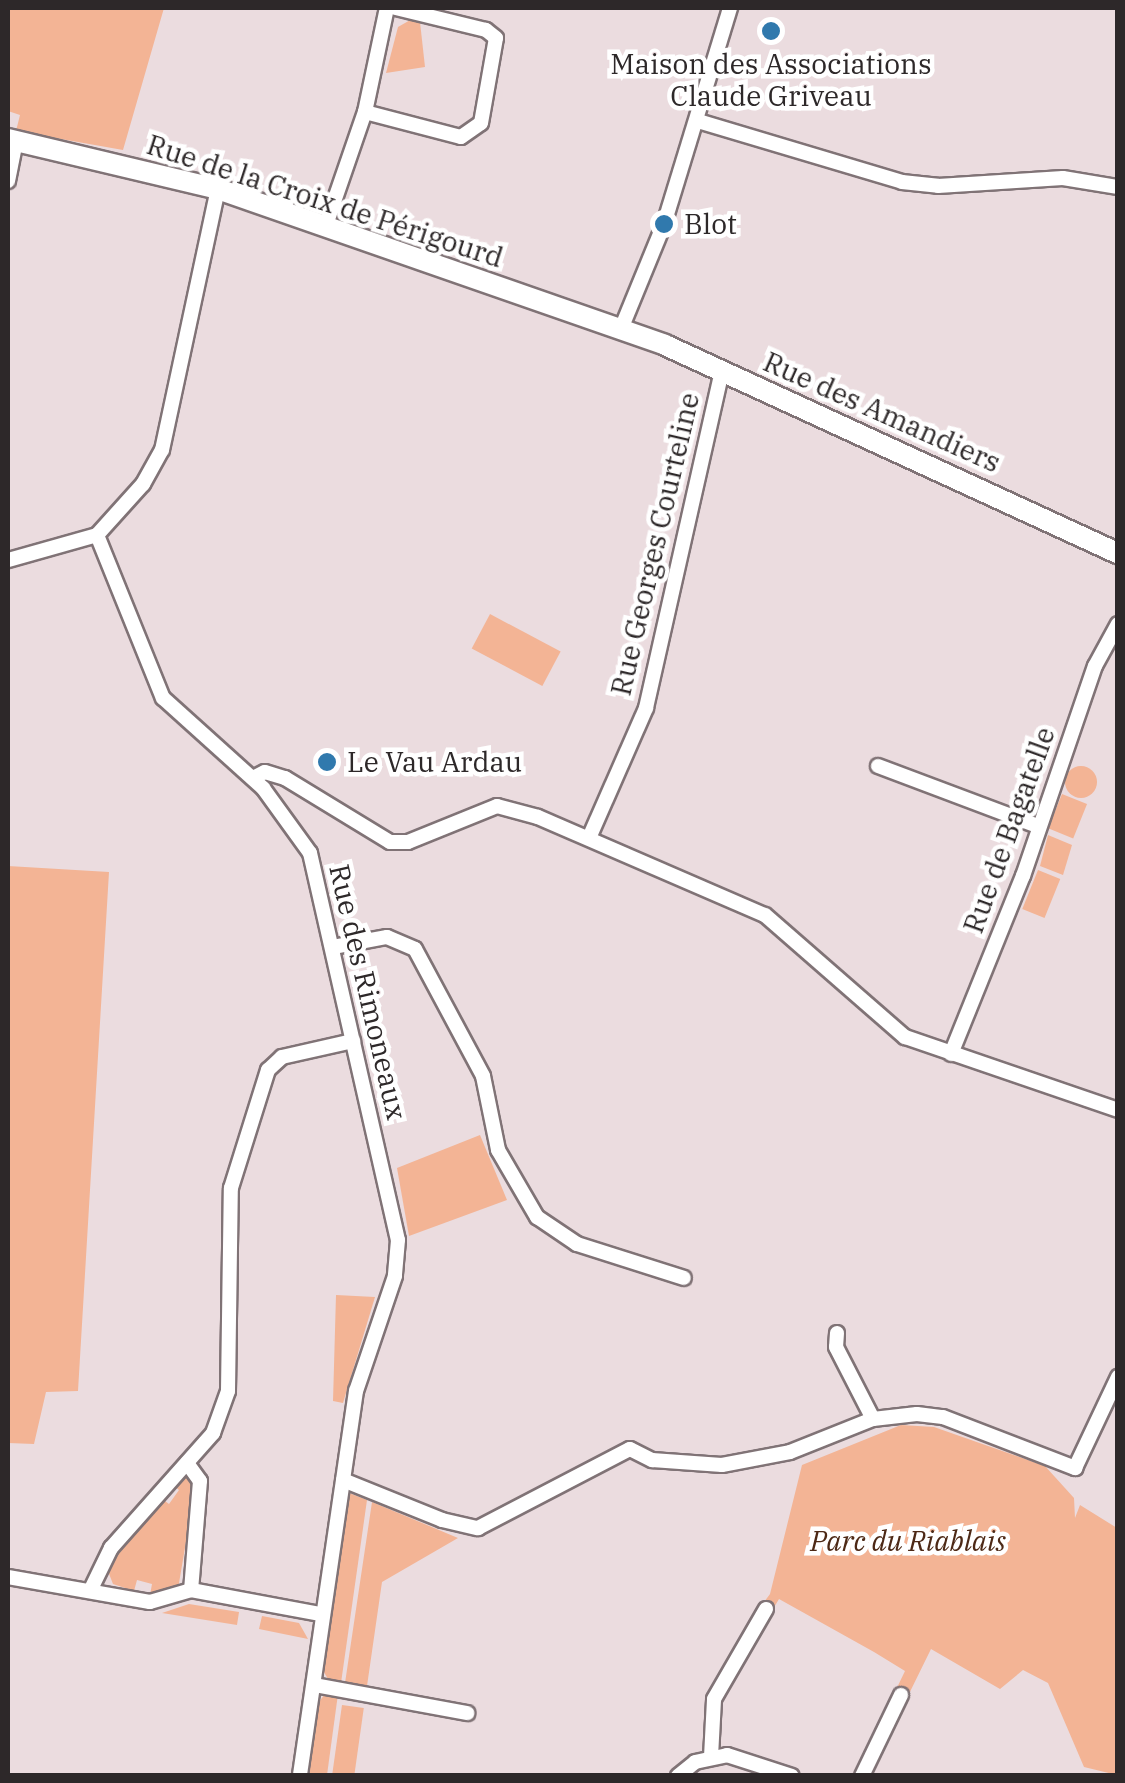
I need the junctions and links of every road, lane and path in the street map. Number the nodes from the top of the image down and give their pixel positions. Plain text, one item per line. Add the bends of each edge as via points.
1 (387, 8) edge
2 (396, 8) edge
3 (730, 8) edge
4 (364, 112) junction
5 (698, 121) junction
6 (12, 140) edge
7 (8, 181) edge
8 (1118, 186) edge
9 (218, 189) junction
10 (326, 225) junction
11 (621, 329) junction
12 (722, 370) junction
13 (97, 535) junction
14 (1118, 553) edge
15 (8, 560) edge
16 (1118, 624) edge
17 (878, 766) dead end
18 (253, 778) junction
19 (1038, 826) junction
20 (589, 838) junction
21 (334, 946) junction
22 (354, 1042) junction
23 (952, 1054) junction
24 (1118, 1110) edge
25 (684, 1278) dead end
26 (837, 1333) dead end
27 (1118, 1377) edge
28 (873, 1419) junction
29 (187, 1463) junction
30 (343, 1480) junction
31 (8, 1578) edge
32 (91, 1589) junction
33 (191, 1590) junction
34 (766, 1609) dead end
35 (321, 1614) junction
36 (314, 1685) junction
37 (901, 1695) dead end
38 (468, 1714) dead end
39 (711, 1757) junction
40 (300, 1776) edge
41 (678, 1776) edge
42 (792, 1776) edge
43 (862, 1776) edge

1 - 4 street
2 - 4 street via 496,38 481,122 461,137
3 - 5 street
4 - 10 street
5 - 8 street via 902,182 1063,178
5 - 11 street
6 - 7 street
6 - 9 street, Rue de la Croix de Périgourd
9 - 10 street, Rue de la Croix de Périgourd
9 - 13 street via 162,450 143,484
10 - 11 street, Rue de la Croix de Périgourd
11 - 12 street, Rue des Amandiers
12 - 14 street, Rue des Amandiers
12 - 20 street, Rue Georges Courteline via 646,708
13 - 15 street
13 - 18 street, Rue des Rimoneaux via 163,698 204,742
16 - 19 street, Rue de Bagatelle via 1095,666
17 - 19 street
18 - 20 street via 265,772 285,778 390,842 408,842 497,806
18 - 21 street, Rue des Rimoneaux via 310,853
19 - 23 street, Rue de Bagatelle
20 - 23 street via 765,915 905,1036
21 - 22 street, Rue des Rimoneaux
21 - 25 street via 387,937 414,948 483,1076 498,1150 537,1217 577,1244
22 - 29 street via 282,1057 261,1084 231,1188 228,1392 213,1434
22 - 30 street, Rue des Rimoneaux via 398,1264 362,1366
23 - 24 street
26 - 28 street via 836,1347
27 - 28 street via 1074,1468 943,1417
28 - 30 street via 745,1462 690,1465 630,1449 478,1528
29 - 32 street via 111,1548
29 - 33 street via 200,1481
30 - 35 street, Rue des Rimoneaux
31 - 32 street
32 - 33 street via 163,1602
33 - 35 street
34 - 39 street via 714,1699
35 - 36 street, Rue des Rimoneaux
36 - 38 street
36 - 40 street, Rue des Rimoneaux
37 - 43 street
39 - 41 street
39 - 42 street via 749,1756

